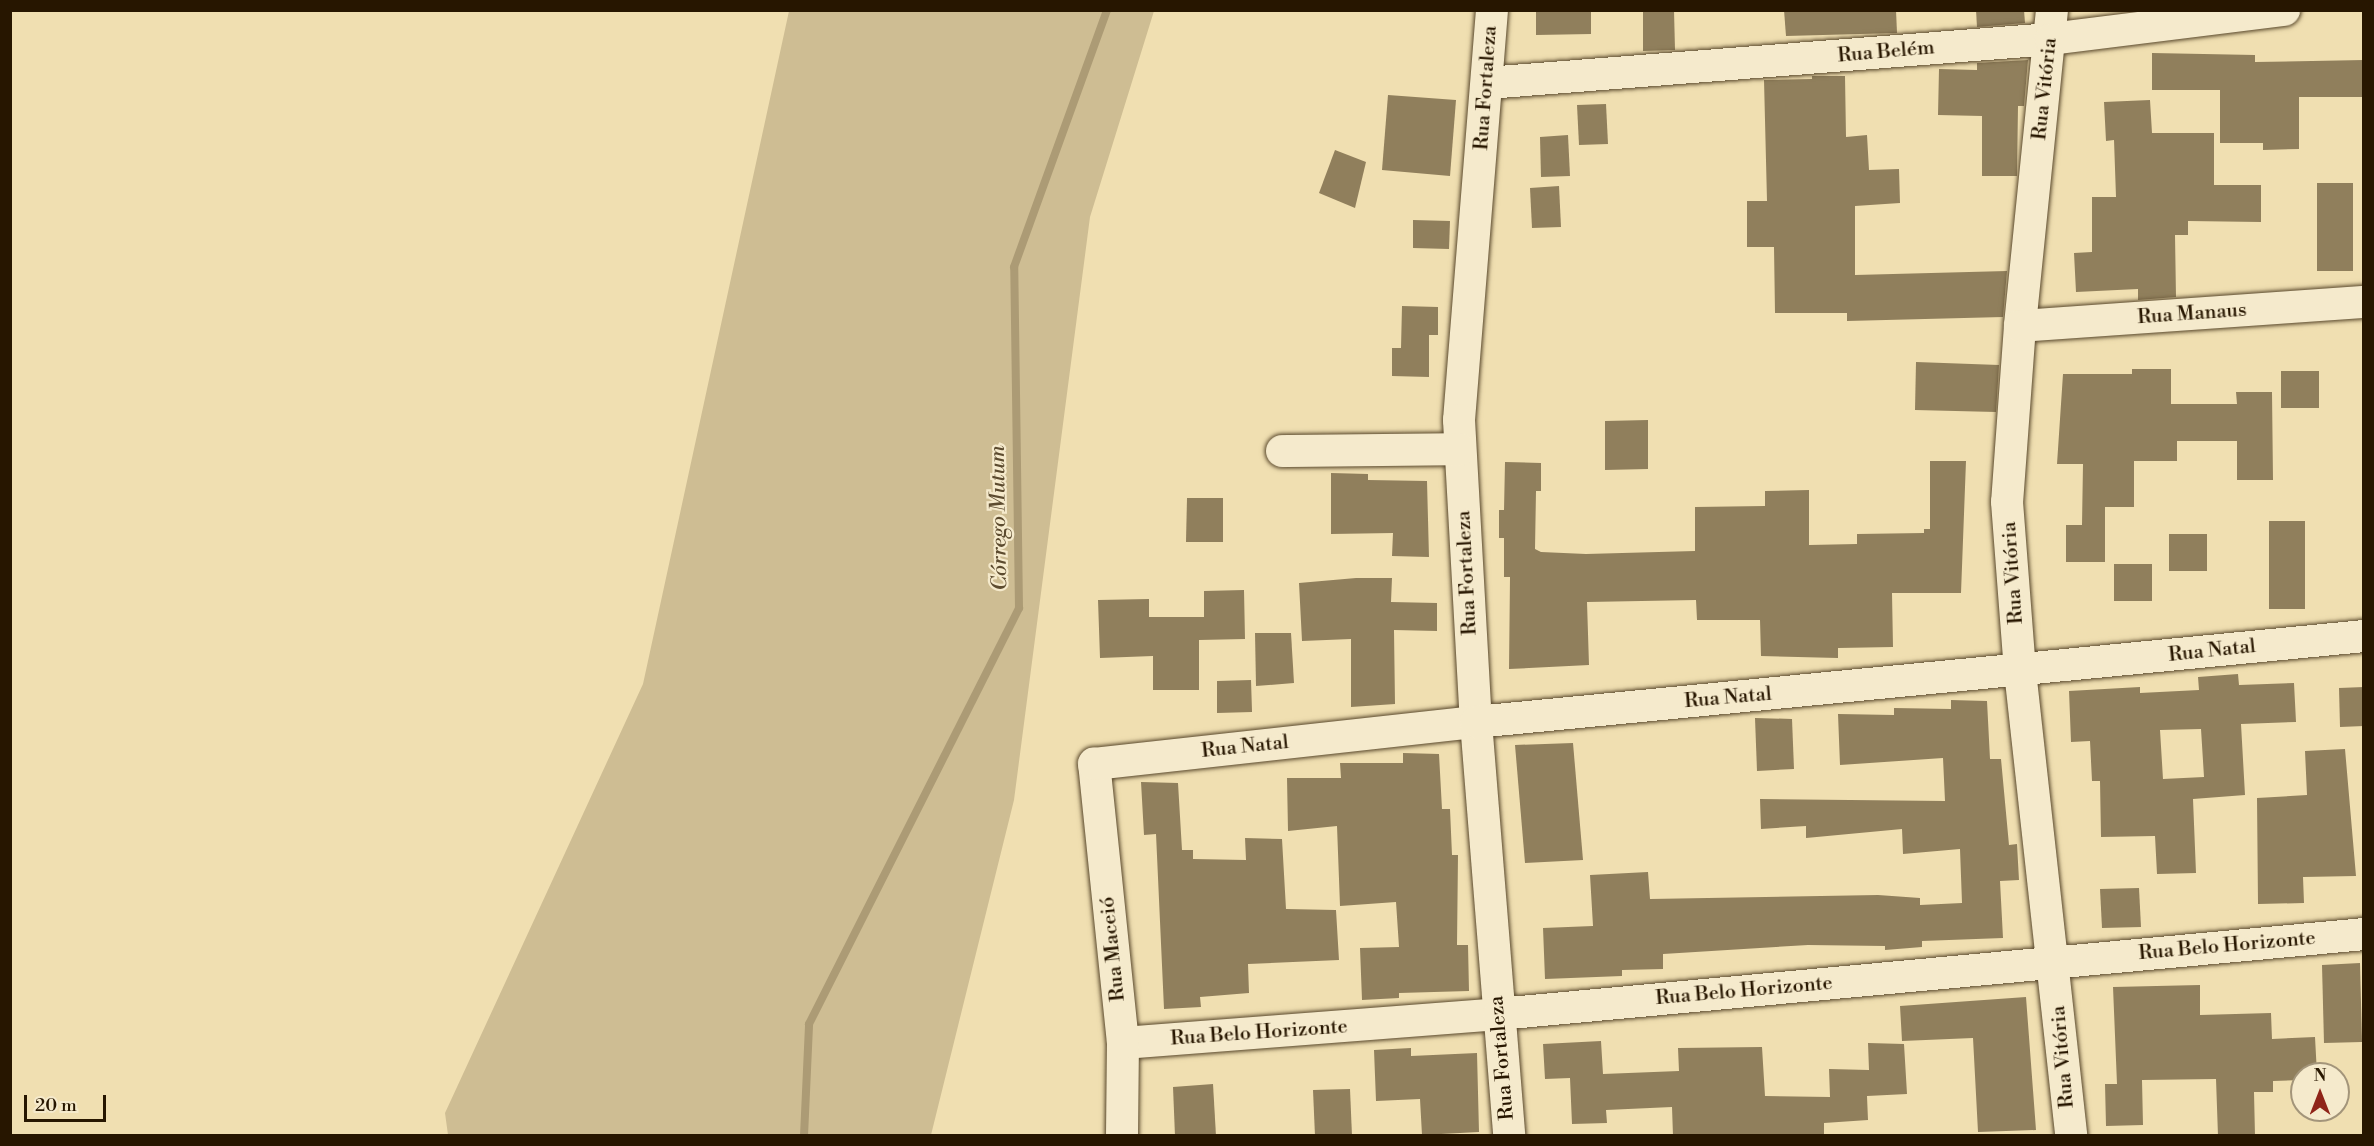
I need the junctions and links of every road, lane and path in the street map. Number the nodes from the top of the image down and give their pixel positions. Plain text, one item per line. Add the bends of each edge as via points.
1 (1492, 10) edge
2 (2284, 10) edge
3 (2051, 25) edge
4 (1487, 83) junction
5 (2364, 302) edge
6 (2020, 326) junction
7 (1460, 448) junction
8 (1282, 451) dead end
9 (2364, 636) edge
10 (2020, 671) junction
11 (1476, 722) junction
12 (1094, 764) joint
13 (2364, 934) edge
14 (2055, 961) junction
15 (1499, 1014) junction
16 (1123, 1043) junction
17 (1122, 1136) edge
18 (1509, 1136) edge
19 (2071, 1136) edge

1 - 4 street, Rua Fortaleza
2 - 3 street, Rua Belém
3 - 4 street, Rua Belém
3 - 6 street, Rua Vitória
4 - 7 street, Rua Fortaleza via 1459,420
5 - 6 street, Rua Manaus
6 - 10 street, Rua Vitória via 2007,502
7 - 8 street
7 - 11 street, Rua Fortaleza
9 - 10 street, Rua Natal
10 - 11 street, Rua Natal
10 - 14 street, Rua Vitória
11 - 12 street, Rua Natal
11 - 15 street, Rua Fortaleza
12 - 16 street, Rua Maceió
13 - 14 street, Rua Belo Horizonte
14 - 15 street, Rua Belo Horizonte
14 - 19 street, Rua Vitória
15 - 16 street, Rua Belo Horizonte
15 - 18 street, Rua Fortaleza
16 - 17 street, Rua Maceió

